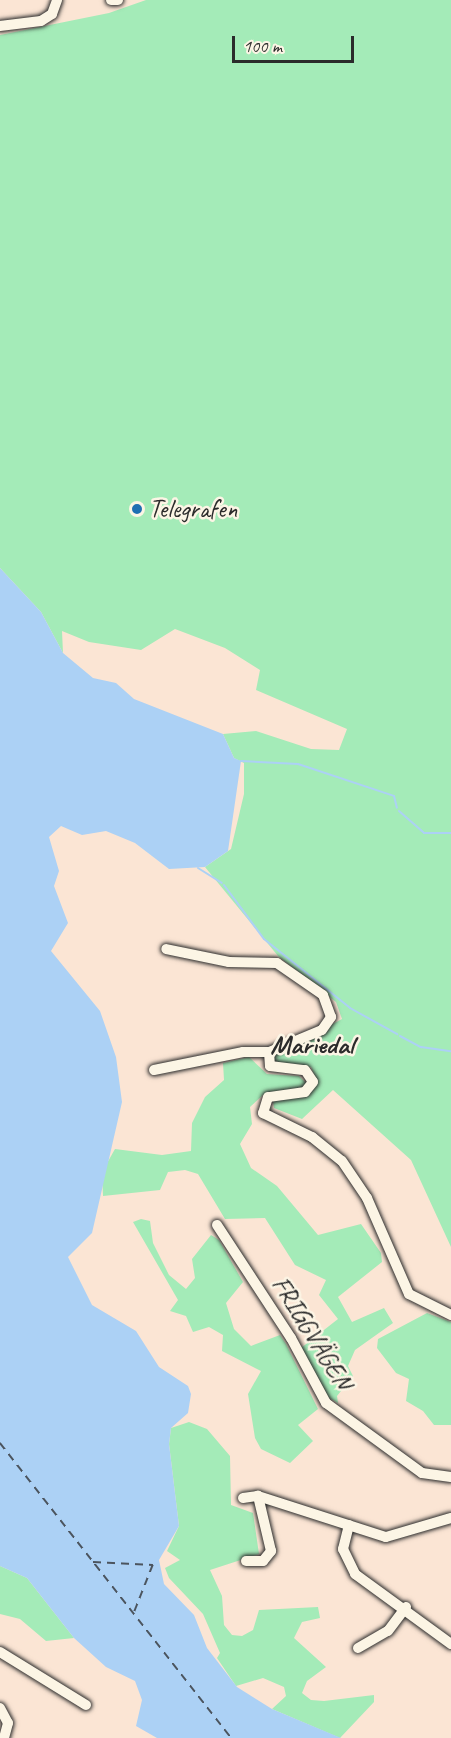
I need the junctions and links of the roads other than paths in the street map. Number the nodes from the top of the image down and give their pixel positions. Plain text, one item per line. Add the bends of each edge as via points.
1 (57, 0) edge
2 (111, 0) edge
3 (118, 0) edge
4 (0, 26) edge
5 (166, 949) dead end
6 (269, 1052) junction
7 (154, 1070) dead end
8 (217, 1225) dead end
9 (451, 1315) edge
10 (451, 1477) edge
11 (258, 1496) junction
12 (243, 1498) dead end
13 (451, 1518) edge
14 (349, 1525) junction
15 (246, 1561) dead end
16 (406, 1607) junction
17 (451, 1644) edge
18 (358, 1648) dead end
19 (0, 1652) edge
20 (86, 1705) dead end
21 (3, 1706) edge
22 (4, 1738) edge

1 - 4 street via 52,14 41,21
2 - 3 street
5 - 6 street via 229,962 272,962 323,995 331,1011 328,1025
6 - 7 street via 243,1052
6 - 9 street via 270,1066 305,1070 313,1082 305,1092 268,1097 262,1111 342,1161 367,1198 409,1294
8 - 10 street, FRIGGVÄGEN via 291,1338 326,1403 422,1473
11 - 12 street
11 - 14 street
11 - 15 street via 271,1551 264,1561
13 - 14 street via 398,1537
14 - 16 street via 343,1543 350,1569
16 - 17 street
16 - 18 street via 388,1631
19 - 20 street
21 - 22 street

